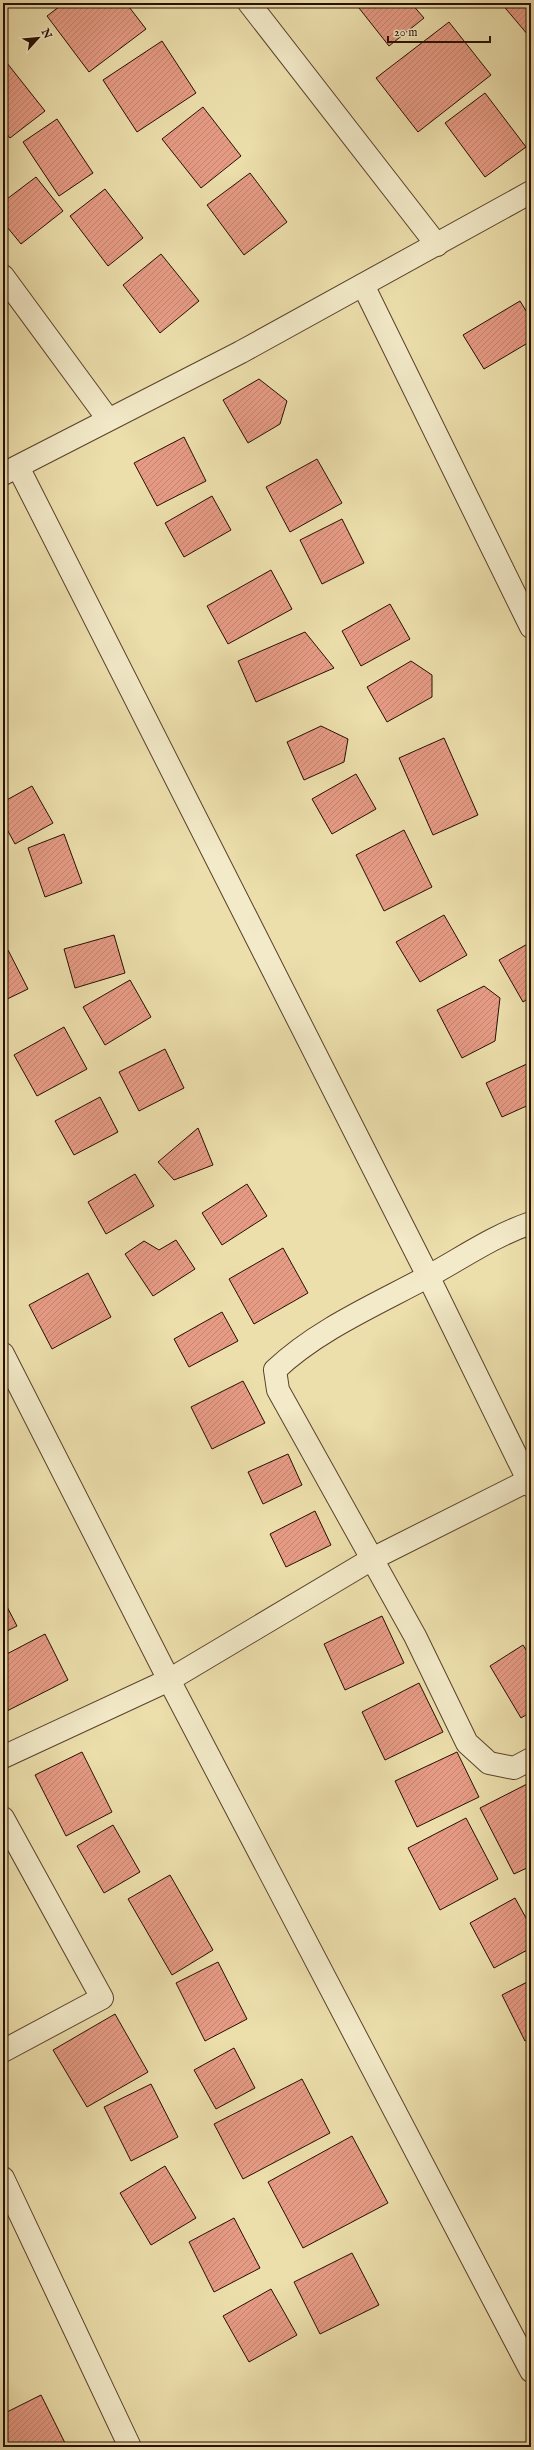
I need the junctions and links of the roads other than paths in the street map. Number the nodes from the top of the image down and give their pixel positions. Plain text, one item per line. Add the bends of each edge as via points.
1 (249, 3) edge
2 (531, 192) edge
3 (437, 245) junction
4 (3, 276) edge
5 (363, 285) junction
6 (108, 419) junction
7 (11, 471) edge
8 (531, 627) edge
9 (531, 1222) edge
10 (428, 1276) junction
11 (3, 1354) edge
12 (530, 1482) edge
13 (372, 1559) junction
14 (169, 1680) junction
15 (3, 1757) edge
16 (531, 1759) edge
17 (3, 1818) edge
18 (3, 2051) edge
19 (3, 2178) edge
20 (531, 2371) edge
21 (130, 2447) edge

1 - 3 street
2 - 3 street
3 - 5 street
4 - 6 street
5 - 6 street via 241,352
5 - 8 street
6 - 7 street
7 - 10 street
9 - 10 street via 503,1232
10 - 12 street
10 - 13 street via 345,1321 292,1354 275,1370 278,1390
11 - 14 street
12 - 13 street
13 - 14 street
13 - 16 street via 415,1636 467,1743 489,1763 514,1768
14 - 15 street
14 - 20 street
17 - 18 street via 102,1998
19 - 21 street

